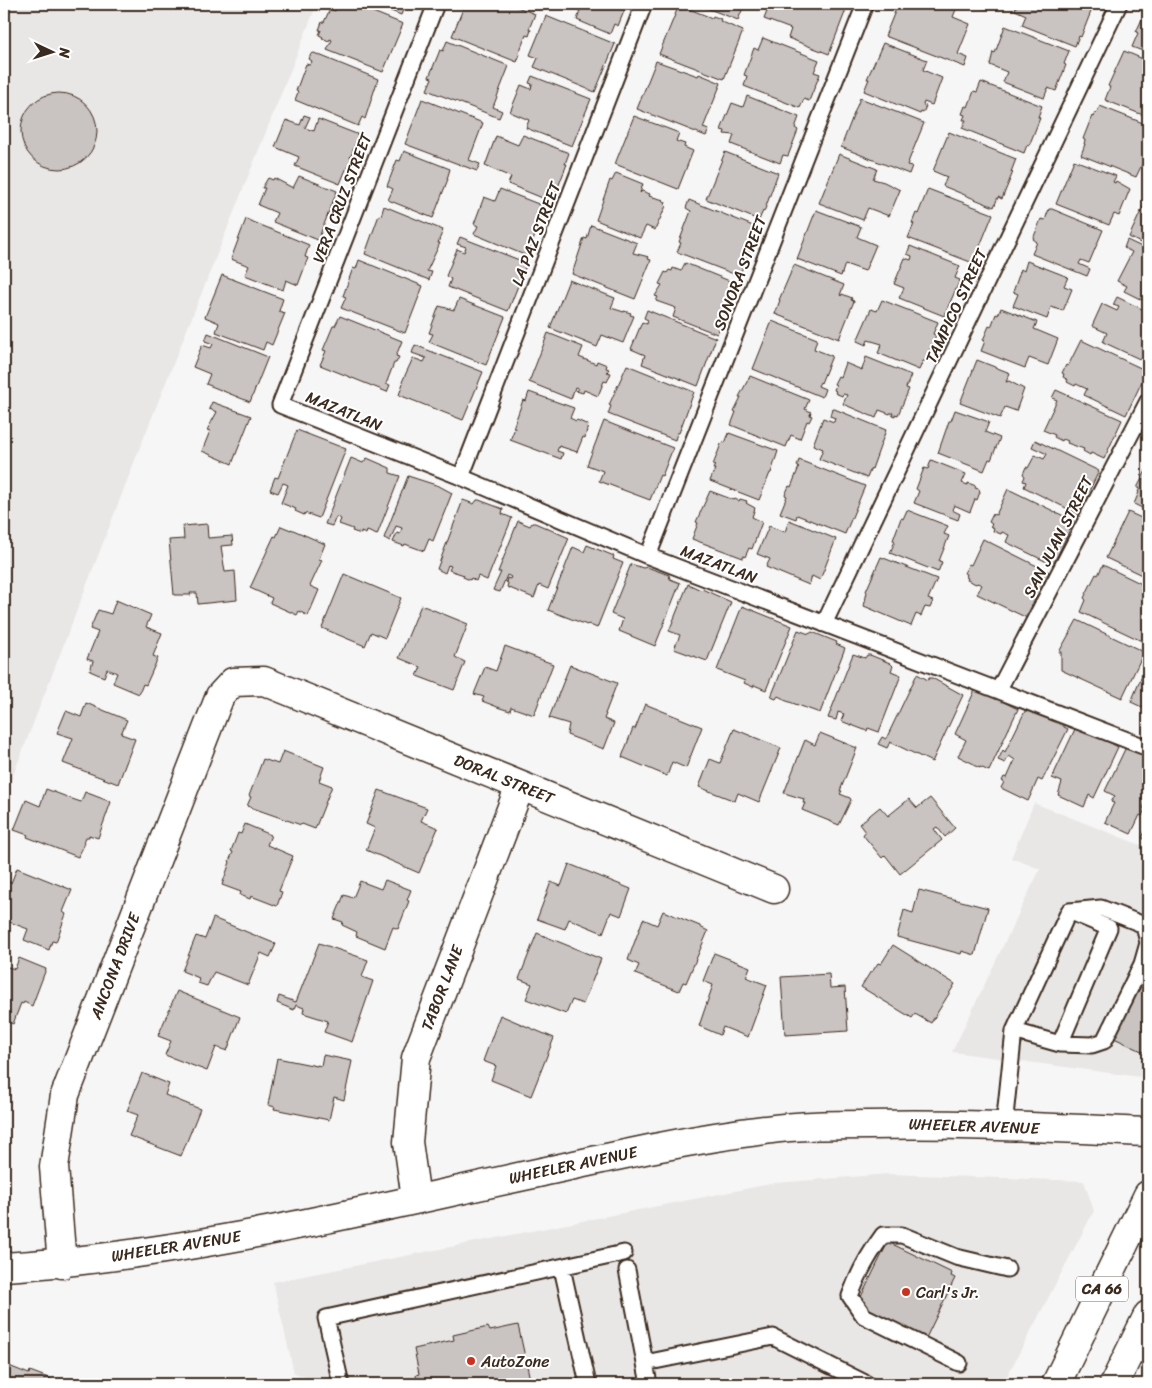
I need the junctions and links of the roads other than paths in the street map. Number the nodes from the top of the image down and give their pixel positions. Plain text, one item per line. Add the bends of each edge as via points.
1 (436, 4) edge
2 (644, 4) edge
3 (865, 4) edge
4 (1119, 4) edge
5 (1148, 401) edge
6 (280, 405) joint
7 (461, 477) junction
8 (648, 556) junction
9 (824, 624) junction
10 (233, 682) joint
11 (999, 689) junction
12 (1148, 748) edge
13 (520, 786) junction
14 (774, 889) dead end
15 (1069, 911) junction
16 (1014, 1031) junction
17 (1060, 1044) junction
18 (1004, 1126) junction
19 (1148, 1132) edge
20 (1148, 1195) edge
21 (416, 1199) junction
22 (624, 1253) dead end
23 (62, 1264) junction
24 (4, 1268) edge
25 (562, 1268) junction
26 (1007, 1269) dead end
27 (627, 1270) dead end
28 (1148, 1315) edge
29 (1140, 1354) edge
30 (645, 1363) junction
31 (959, 1363) dead end
32 (341, 1384) edge
33 (588, 1384) edge
34 (649, 1384) edge
35 (867, 1384) edge
36 (1056, 1384) edge
37 (1114, 1384) edge

1 - 6 lane, VERA CRUZ STREET
2 - 7 lane, LA PAZ STREET
3 - 8 lane, SONORA STREET
4 - 9 lane, TAMPICO STREET
5 - 11 lane, SAN JUAN STREET
6 - 7 lane, MAZATLAN
7 - 8 lane, MAZATLAN
8 - 9 lane, MAZATLAN
9 - 11 lane, MAZATLAN
10 - 13 street, DORAL STREET via 264,681
10 - 23 street, ANCONA DRIVE via 220,696 65,1095 54,1167
11 - 12 lane, MAZATLAN
13 - 14 street, DORAL STREET
13 - 21 street, TABOR LANE via 416,1058 408,1142
15 - 16 lane
15 - 17 lane via 1109,928
15 - 17 lane via 1101,908 1144,925 1148,943 1142,964 1104,1041 1092,1045
16 - 17 lane
16 - 18 lane
18 - 19 street, WHEELER AVENUE
18 - 21 street, WHEELER AVENUE via 836,1125 766,1129 607,1158
20 - 36 street, CA 66
21 - 23 street, WHEELER AVENUE via 269,1230
22 - 25 lane
23 - 24 street, WHEELER AVENUE
25 - 32 lane via 326,1318
25 - 33 lane
26 - 31 lane via 956,1257 902,1235 883,1235 857,1278 850,1296 864,1316
27 - 30 lane
28 - 29 street, CA 66
29 - 37 street, CA 66
30 - 34 lane
30 - 35 lane via 773,1337

